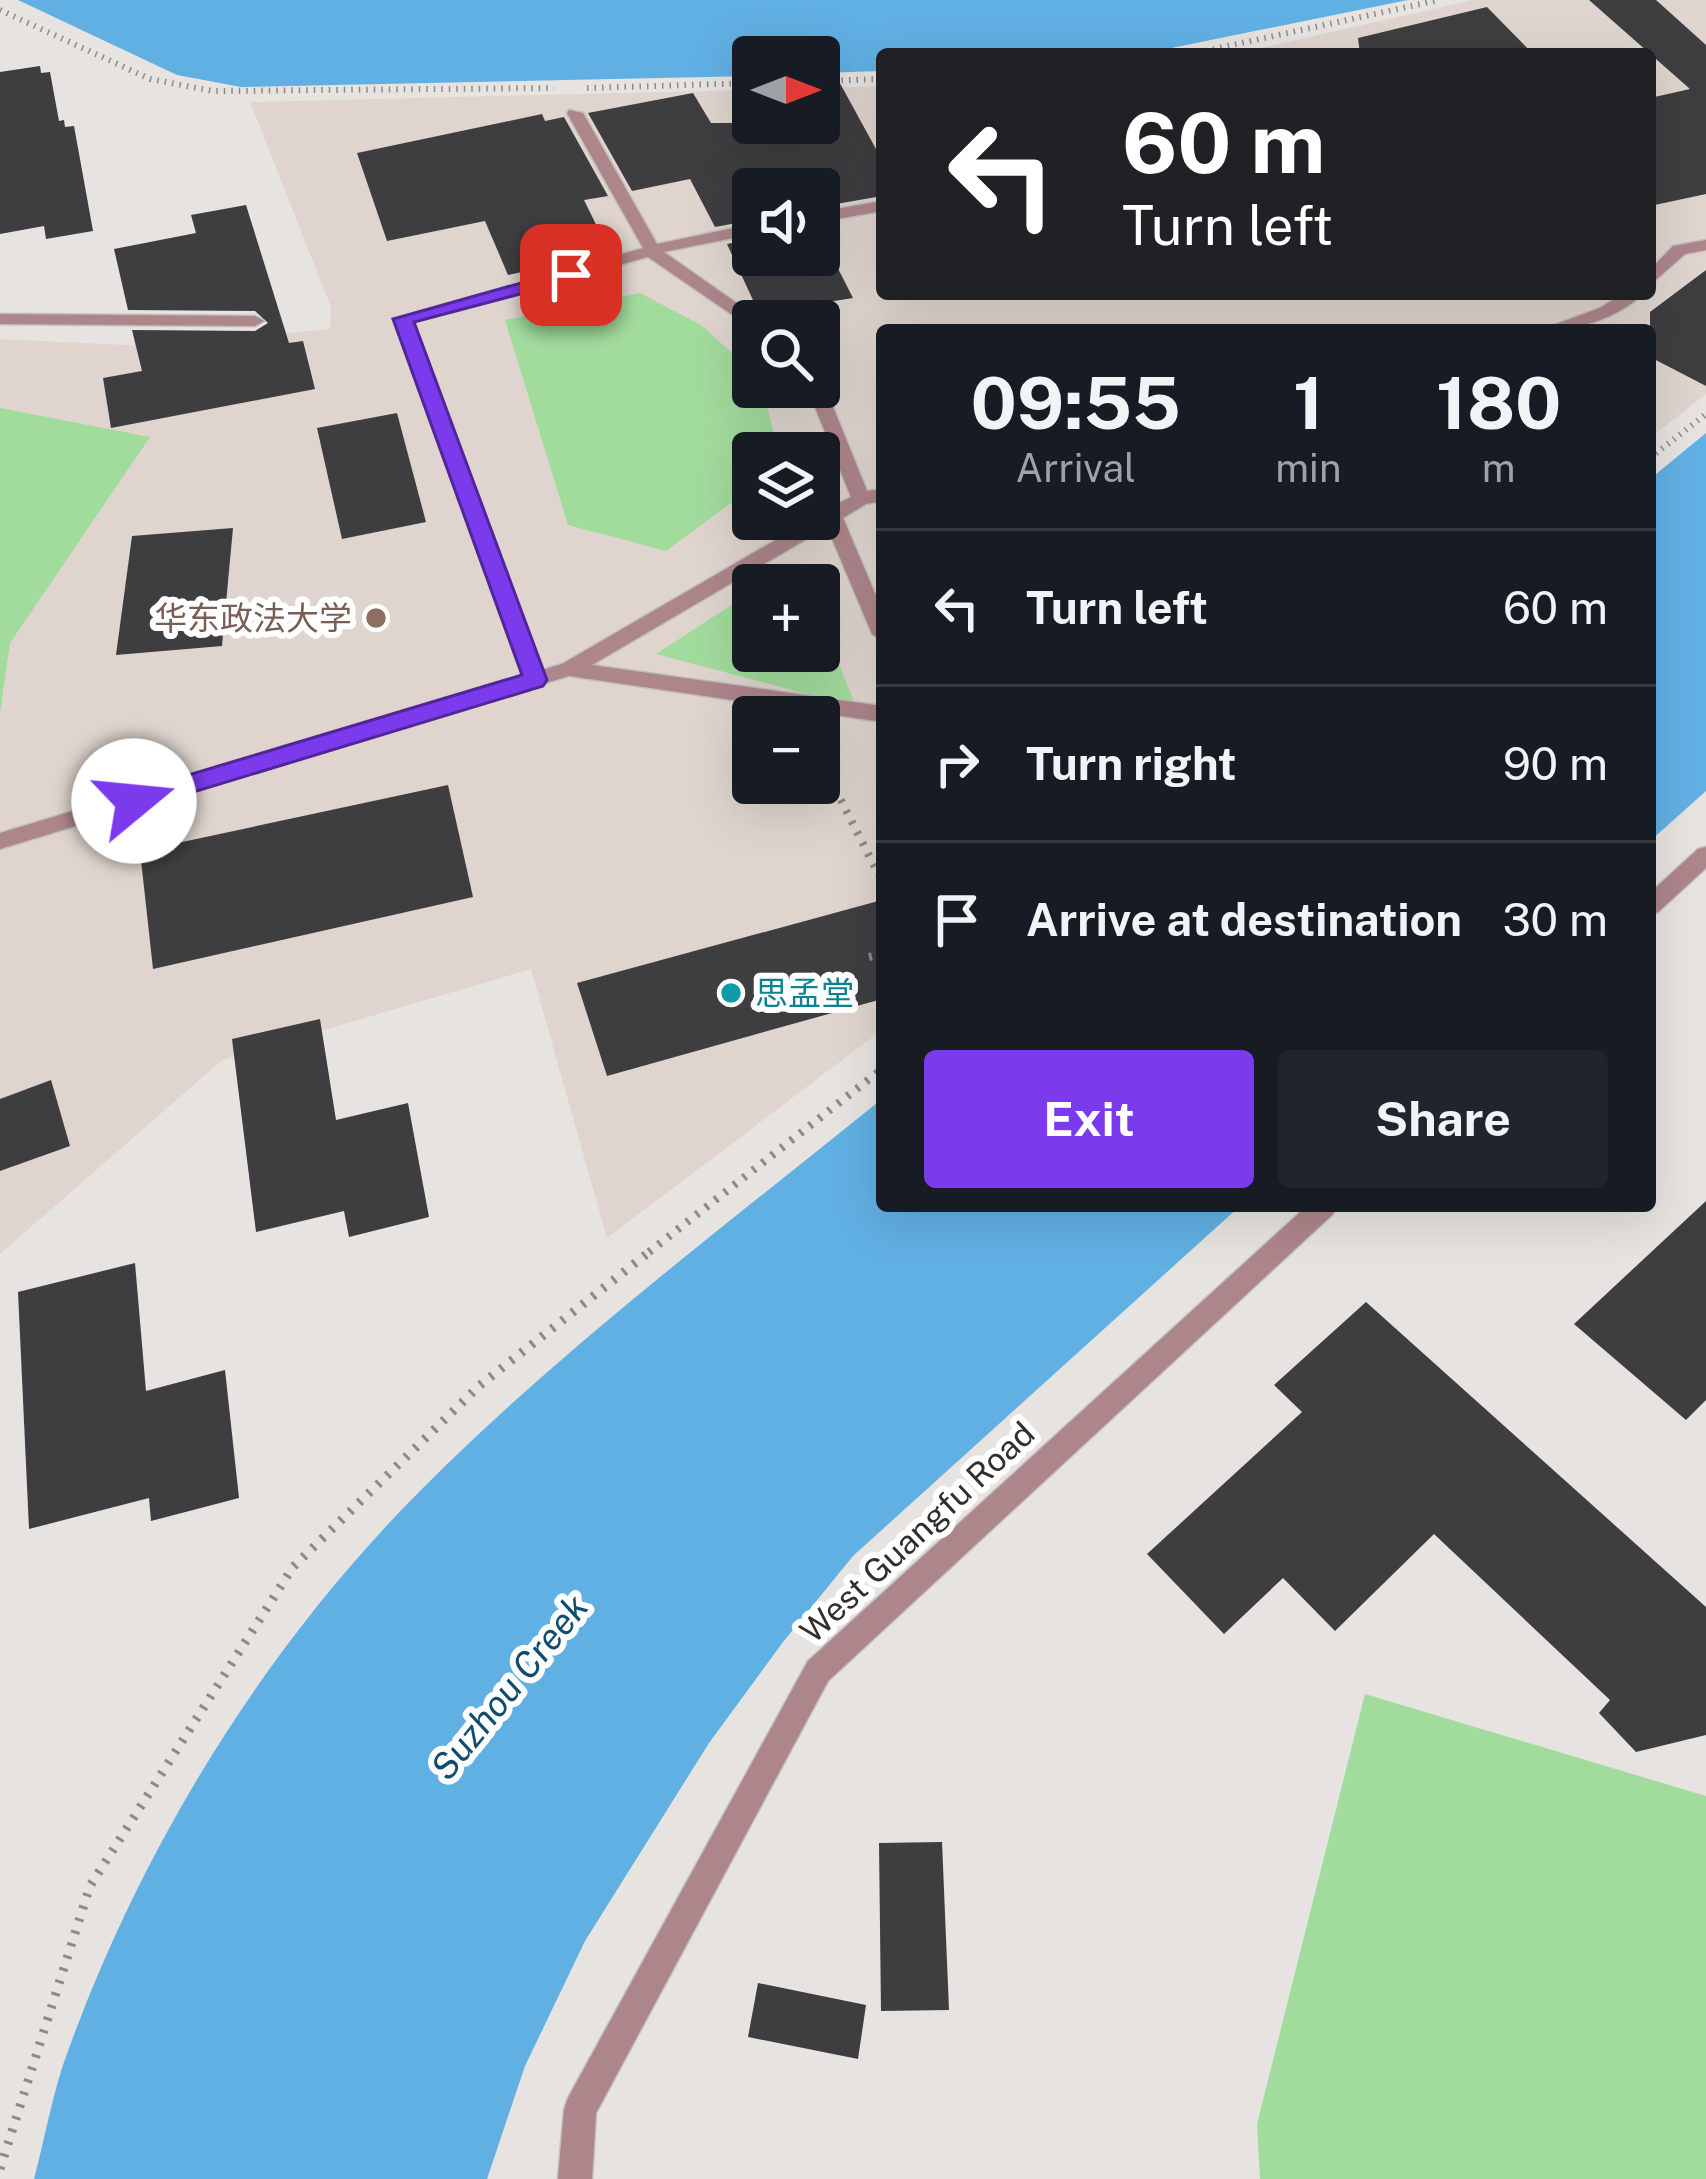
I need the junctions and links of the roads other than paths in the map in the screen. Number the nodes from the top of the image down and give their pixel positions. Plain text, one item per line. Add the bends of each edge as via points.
1 (575, 113) dead end
2 (876, 207) edge
3 (840, 213) edge
4 (732, 232) edge
5 (1706, 245) edge
6 (654, 253) junction
7 (1656, 274) edge
8 (1625, 300) edge
9 (732, 307) edge
10 (0, 319) edge
11 (255, 321) dead end
12 (1568, 324) edge
13 (826, 408) edge
14 (871, 497) edge
15 (840, 511) edge
16 (840, 534) edge
17 (789, 540) edge
18 (876, 620) edge
19 (569, 669) junction
20 (535, 680) junction
21 (876, 713) edge
22 (0, 842) edge
23 (1706, 855) edge
24 (1656, 901) edge
25 (1317, 1212) edge
26 (575, 2179) edge

1 - 6 street
2 - 3 street
4 - 6 street
5 - 7 street via 1679,250
6 - 9 street
6 - 20 street via 403,319
8 - 12 street
10 - 11 street
13 - 14 street
14 - 15 street
16 - 18 street
17 - 19 street
19 - 20 street
19 - 21 street
20 - 22 street
23 - 24 street
25 - 26 street, West Guangfu Road via 818,1672 580,2110

